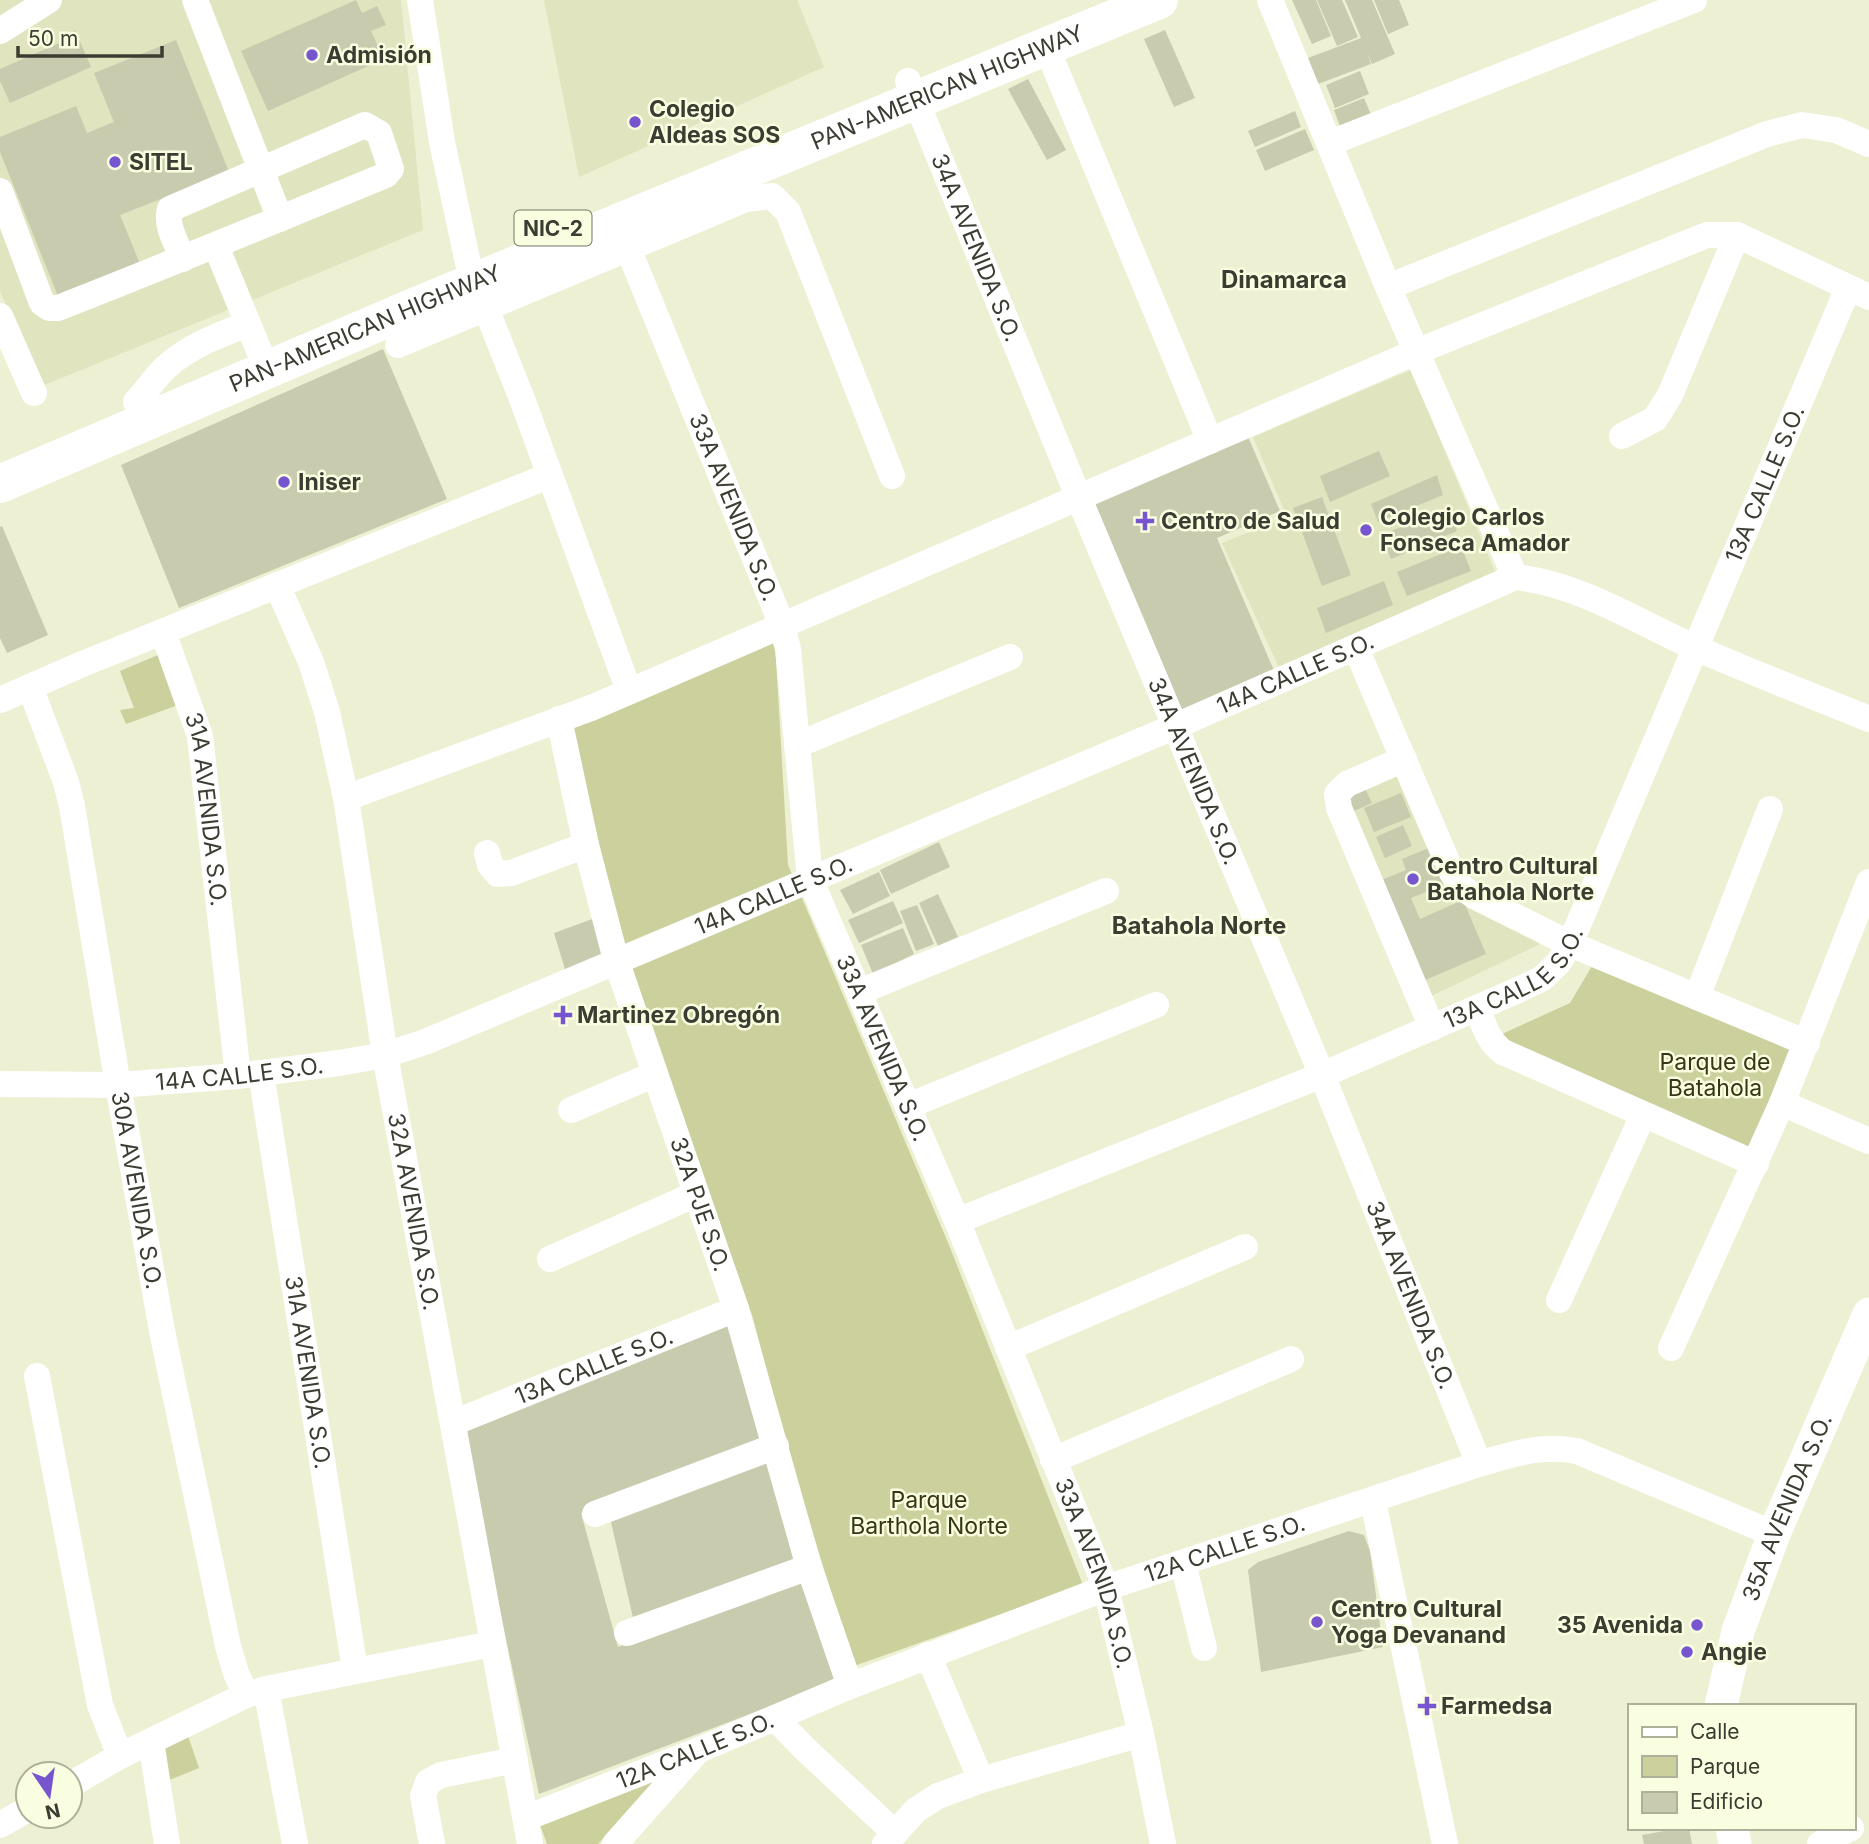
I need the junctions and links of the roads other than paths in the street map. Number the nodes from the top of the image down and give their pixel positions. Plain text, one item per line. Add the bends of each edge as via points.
1 (49, 0) edge
2 (195, 0) edge
3 (420, 0) edge
4 (1107, 0) edge
5 (1159, 0) edge
6 (1270, 0) edge
7 (1694, 0) edge
8 (0, 32) edge
9 (1046, 46) junction
10 (912, 90) junction
11 (1330, 143) junction
12 (1869, 144) edge
13 (261, 170) junction
14 (0, 191) edge
15 (280, 219) junction
16 (1737, 235) junction
17 (216, 246) junction
18 (628, 248) junction
19 (183, 259) junction
20 (476, 284) junction
21 (1388, 287) junction
22 (1859, 292) edge
23 (0, 316) edge
24 (398, 345) dead end
25 (258, 348) junction
26 (1418, 351) junction
27 (34, 393) dead end
28 (1622, 436) dead end
29 (1210, 441) junction
30 (0, 458) edge
31 (548, 476) junction
32 (892, 477) dead end
33 (0, 484) edge
34 (1078, 496) junction
35 (1515, 578) junction
36 (278, 585) junction
37 (782, 625) junction
38 (163, 632) junction
39 (1696, 648) junction
40 (1356, 649) junction
41 (1010, 657) dead end
42 (30, 687) junction
43 (629, 691) junction
44 (0, 700) edge
45 (559, 719) junction
46 (1869, 719) edge
47 (1176, 726) junction
48 (797, 745) junction
49 (1404, 759) junction
50 (346, 798) junction
51 (1770, 809) dead end
52 (586, 845) junction
53 (487, 853) dead end
54 (810, 879) junction
55 (1869, 882) edge
56 (1106, 891) dead end
57 (1570, 944) junction
58 (616, 960) junction
59 (859, 992) junction
60 (1697, 997) junction
61 (1156, 1005) dead end
62 (1477, 1008) junction
63 (1433, 1028) junction
64 (1807, 1043) junction
65 (385, 1055) junction
66 (249, 1074) junction
67 (655, 1074) junction
68 (1322, 1075) junction
69 (0, 1084) edge
70 (118, 1086) junction
71 (1782, 1103) junction
72 (908, 1106) junction
73 (571, 1110) dead end
74 (1643, 1115) junction
75 (1869, 1141) edge
76 (1756, 1164) junction
77 (696, 1194) junction
78 (957, 1221) junction
79 (1245, 1247) dead end
80 (550, 1259) dead end
81 (1559, 1300) dead end
82 (736, 1309) junction
83 (1869, 1314) edge
84 (1007, 1348) junction
85 (1671, 1348) dead end
86 (1291, 1359) dead end
87 (37, 1376) dead end
88 (453, 1423) junction
89 (776, 1446) junction
90 (1053, 1460) junction
91 (1479, 1464) junction
92 (1373, 1501) junction
93 (594, 1514) dead end
94 (1774, 1534) junction
95 (1183, 1563) junction
96 (809, 1567) junction
97 (1106, 1588) junction
98 (627, 1633) dead end
99 (492, 1644) junction
100 (1204, 1648) dead end
101 (928, 1655) junction
102 (355, 1670) junction
103 (849, 1686) junction
104 (256, 1692) junction
105 (1721, 1704) edge
106 (775, 1717) junction
107 (1141, 1734) junction
108 (151, 1741) junction
109 (699, 1750) junction
110 (120, 1756) junction
111 (515, 1760) junction
112 (84, 1777) edge
113 (981, 1780) junction
114 (1848, 1830) edge
115 (528, 1831) edge
116 (0, 1834) edge
117 (890, 1839) edge
118 (4, 1844) edge
119 (167, 1844) edge
120 (295, 1844) edge
121 (432, 1844) edge
122 (615, 1844) edge
123 (1163, 1844) edge
124 (1445, 1844) edge
125 (1820, 1844) edge

1 - 8 street
2 - 13 street
3 - 20 street via 442,142
4 - 10 highway, PAN-AMERICAN HIGHWAY / NIC-2
5 - 9 highway, PAN-AMERICAN HIGHWAY / NIC-2
6 - 11 street
7 - 11 street
9 - 10 highway, PAN-AMERICAN HIGHWAY / NIC-2
9 - 29 street
10 - 20 highway, PAN-AMERICAN HIGHWAY / NIC-2
10 - 34 street, 34A AVENIDA S.O.
11 - 21 street
12 - 21 street via 1836,130 1802,125 1767,134
13 - 15 street
13 - 15 street via 365,125 379,133 391,169 386,175
13 - 19 street via 170,209 170,225
14 - 19 street via 42,303 48,308 58,309
15 - 17 street
16 - 22 street
16 - 26 street via 1707,235
16 - 28 street via 1670,395 1654,419
17 - 19 street
17 - 25 street
18 - 20 street
18 - 32 street via 746,199 772,196 788,212
18 - 37 street, 33A AVENIDA S.O.
20 - 24 street
20 - 25 highway, PAN-AMERICAN HIGHWAY / NIC-2
20 - 31 street
21 - 26 street
22 - 39 street, 13A CALLE S.O.
23 - 27 street
25 - 30 highway, PAN-AMERICAN HIGHWAY / NIC-2
25 - 33 highway, PAN-AMERICAN HIGHWAY / NIC-2
26 - 29 street
26 - 35 street
29 - 34 street
31 - 36 street
31 - 43 street
34 - 37 street
34 - 47 street, 34A AVENIDA S.O.
35 - 39 street via 1570,589
35 - 40 street, 14A CALLE S.O.
36 - 38 street
36 - 50 street, 32A AVENIDA S.O. via 327,712
37 - 43 street
37 - 48 street, 33A AVENIDA S.O.
38 - 42 street
38 - 66 street, 31A AVENIDA S.O. via 200,736
39 - 46 street
39 - 57 street, 13A CALLE S.O.
40 - 47 street, 14A CALLE S.O.
40 - 49 street
41 - 48 street
42 - 44 street
42 - 70 street, 30A AVENIDA S.O. via 72,806
43 - 45 street
45 - 50 street
45 - 52 street, 32A PJE S.O.
47 - 54 street, 14A CALLE S.O.
47 - 68 street, 34A AVENIDA S.O.
48 - 54 street, 33A AVENIDA S.O.
49 - 57 street via 1460,886
49 - 63 street via 1347,784 1337,793 1339,808
50 - 65 street, 32A AVENIDA S.O.
51 - 60 street
52 - 53 street via 511,873 498,874
52 - 58 street, 32A PJE S.O.
54 - 58 street, 14A CALLE S.O.
54 - 59 street, 33A AVENIDA S.O.
55 - 64 street
56 - 59 street
57 - 60 street
57 - 62 street, 13A CALLE S.O. via 1543,978
58 - 65 street, 14A CALLE S.O.
58 - 67 street, 32A PJE S.O.
59 - 72 street, 33A AVENIDA S.O.
60 - 64 street
61 - 72 street
62 - 63 street, 13A CALLE S.O.
62 - 74 street via 1488,1035 1503,1052
63 - 68 street, 13A CALLE S.O.
64 - 71 street
65 - 66 street, 14A CALLE S.O.
65 - 88 street, 32A AVENIDA S.O.
66 - 70 street, 14A CALLE S.O.
66 - 102 street, 31A AVENIDA S.O.
67 - 73 street
67 - 77 street, 32A PJE S.O.
68 - 78 street, 13A CALLE S.O.
68 - 91 street, 34A AVENIDA S.O.
69 - 70 street, 14A CALLE S.O.
70 - 104 street, 30A AVENIDA S.O. via 163,1336 229,1646 236,1672
71 - 75 street
71 - 76 street
72 - 78 street, 33A AVENIDA S.O.
74 - 76 street
74 - 81 street
76 - 85 street
77 - 80 street
77 - 82 street, 32A PJE S.O.
78 - 84 street, 33A AVENIDA S.O.
79 - 84 street
82 - 88 street, 13A CALLE S.O.
82 - 89 street, 32A PJE S.O.
83 - 94 main road, 35A AVENIDA S.O.
84 - 90 street, 33A AVENIDA S.O.
86 - 90 street
87 - 110 street via 100,1705
88 - 99 street, 32A AVENIDA S.O.
89 - 93 street
89 - 96 street, 32A PJE S.O.
90 - 97 street, 33A AVENIDA S.O.
91 - 92 street, 12A CALLE S.O.
91 - 94 street, 12A CALLE S.O. via 1523,1451 1556,1447 1577,1451
92 - 95 street, 12A CALLE S.O.
92 - 124 street
94 - 105 main road, 35A AVENIDA S.O. via 1738,1631
95 - 97 street, 12A CALLE S.O.
95 - 100 street
96 - 98 street
96 - 103 street, 32A PJE S.O.
97 - 101 street, 12A CALLE S.O.
97 - 107 street, 33A AVENIDA S.O.
99 - 102 street
99 - 111 street, 32A AVENIDA S.O.
101 - 103 street, 12A CALLE S.O.
101 - 113 street
102 - 104 street
103 - 106 street, 12A CALLE S.O.
104 - 108 street
104 - 120 street, 30A AVENIDA S.O.
106 - 109 street, 12A CALLE S.O.
106 - 117 street
107 - 113 street
107 - 123 street, 33A AVENIDA S.O.
108 - 110 street
108 - 119 street
109 - 115 street, 12A CALLE S.O.
109 - 122 street
110 - 112 street
111 - 115 street, 32A AVENIDA S.O.
111 - 121 street via 440,1775 428,1782 423,1796
113 - 117 street via 916,1810
114 - 125 street
116 - 118 street

